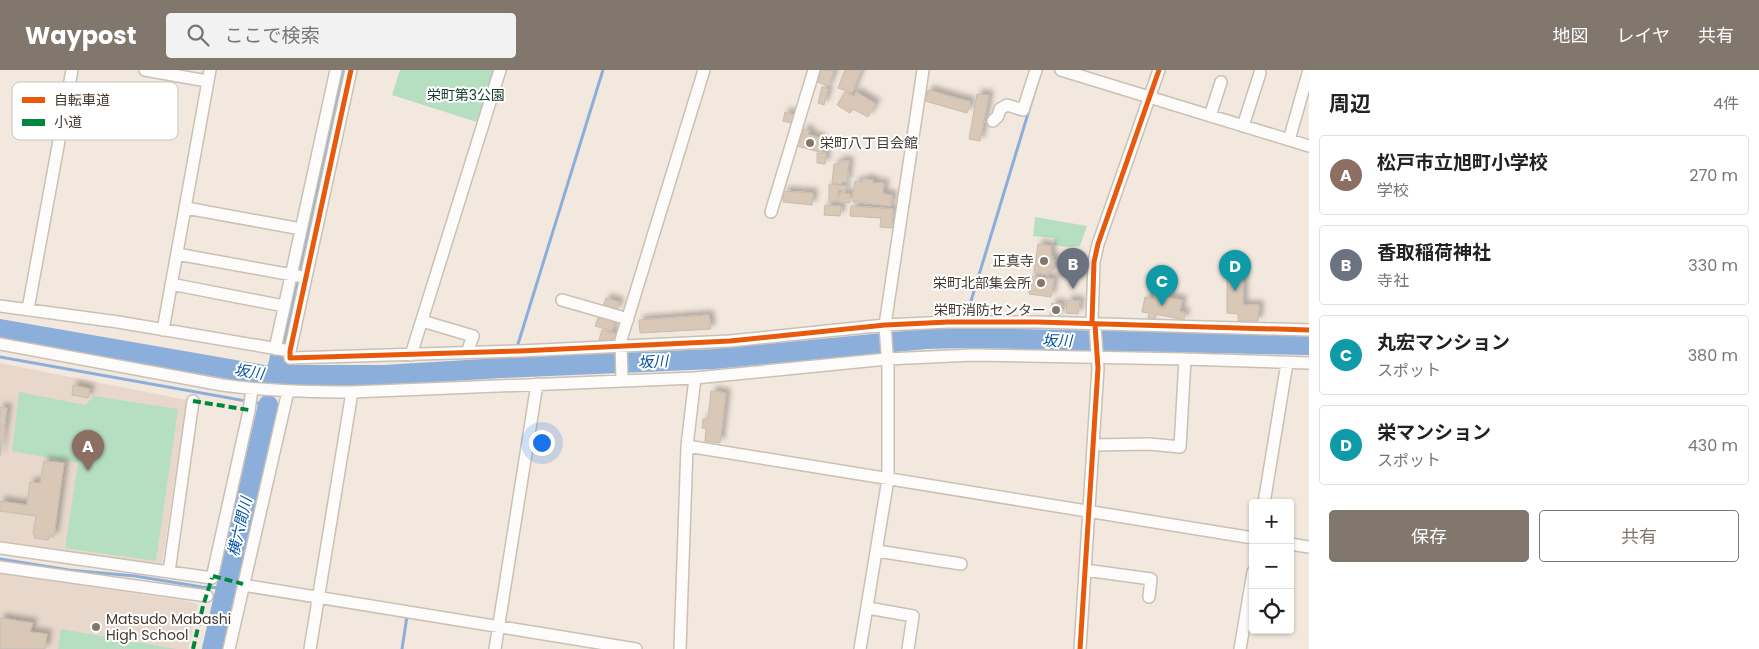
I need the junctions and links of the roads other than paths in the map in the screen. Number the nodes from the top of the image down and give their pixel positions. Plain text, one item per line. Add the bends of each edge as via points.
1 (145, 70) edge
2 (336, 70) edge
3 (351, 70) edge
4 (500, 70) edge
5 (704, 70) edge
6 (814, 70) edge
7 (923, 70) edge
8 (1036, 70) edge
9 (1062, 70) edge
10 (1159, 70) edge
11 (1308, 70) edge
12 (1260, 73) dead end
13 (208, 76) edge
14 (1221, 82) dead end
15 (1151, 97) junction
16 (1210, 116) junction
17 (993, 121) dead end
18 (1243, 126) junction
19 (59, 140) edge
20 (1289, 140) junction
21 (1309, 146) edge
22 (186, 208) junction
23 (772, 212) dead end
24 (301, 229) junction
25 (177, 254) junction
26 (291, 275) junction
27 (306, 278) junction
28 (171, 284) junction
29 (562, 300) dead end
30 (0, 306) edge
31 (284, 306) junction
32 (28, 309) junction
33 (628, 319) junction
34 (422, 321) junction
35 (1094, 327) junction
36 (885, 328) junction
37 (163, 330) junction
38 (1309, 330) edge
39 (0, 344) edge
40 (469, 348) dead end
41 (621, 349) junction
42 (284, 350) junction
43 (411, 355) junction
44 (1097, 357) junction
45 (887, 358) junction
46 (1185, 359) junction
47 (1287, 363) junction
48 (1309, 363) edge
49 (695, 378) junction
50 (622, 379) junction
51 (537, 384) junction
52 (257, 389) junction
53 (285, 391) junction
54 (352, 392) junction
55 (193, 400) dead end
56 (1094, 445) junction
57 (688, 446) junction
58 (888, 480) junction
59 (1265, 499) edge
60 (1090, 512) junction
61 (1249, 537) edge
62 (1294, 545) edge
63 (1309, 547) edge
64 (0, 548) edge
65 (877, 551) junction
66 (95, 562) junction
67 (961, 564) dead end
68 (0, 566) edge
69 (1085, 570) junction
70 (169, 572) junction
71 (92, 580) junction
72 (243, 585) junction
73 (1250, 589) edge
74 (207, 596) dead end
75 (1149, 596) dead end
76 (319, 597) junction
77 (868, 608) junction
78 (499, 626) junction
79 (229, 649) edge
80 (310, 649) edge
81 (495, 649) edge
82 (636, 649) edge
83 (680, 649) edge
84 (860, 649) edge
85 (908, 649) edge
86 (1080, 649) edge
87 (1240, 649) edge

1 - 13 street
2 - 24 street
3 - 27 street
4 - 34 street
5 - 33 street
6 - 23 street
7 - 36 street
8 - 17 street via 1023,110 1007,105 1000,109
9 - 15 street
10 - 15 street
11 - 20 street
12 - 18 street
13 - 22 street
14 - 16 street
15 - 16 street
15 - 35 street via 1095,256
16 - 18 street
18 - 20 street
19 - 32 street
20 - 21 street
22 - 24 street
22 - 25 street
24 - 26 street
25 - 26 street
25 - 28 street
26 - 27 street
26 - 31 street
27 - 42 street
28 - 31 street
28 - 37 street
29 - 33 street
30 - 32 street
31 - 42 street
32 - 37 street
33 - 41 street
34 - 40 street via 473,336
34 - 43 street
35 - 36 street via 986,321
35 - 38 street
35 - 44 street
36 - 41 street
36 - 45 street
37 - 42 street
39 - 52 street
41 - 43 street
41 - 50 street
42 - 43 street via 290,358
44 - 45 street via 973,355
44 - 46 street
44 - 56 street
45 - 49 street
45 - 58 street
46 - 47 street
46 - 56 street via 1180,447
47 - 48 street
47 - 59 street
49 - 50 street
49 - 57 street
50 - 51 street
51 - 54 street
51 - 78 street
52 - 53 street
52 - 70 street via 249,406 212,578
53 - 54 street
53 - 72 street
54 - 76 street
55 - 70 street
56 - 60 street
57 - 58 street
57 - 83 street
58 - 60 street
58 - 65 street
60 - 61 street
60 - 69 street
62 - 63 street
64 - 66 street
65 - 67 street
65 - 77 street
66 - 70 street
66 - 71 street
68 - 71 street
69 - 75 street via 1151,579
69 - 86 street
71 - 74 street
72 - 76 street
72 - 79 street
73 - 87 street
76 - 78 street
76 - 80 street
77 - 84 street
77 - 85 street via 913,616
78 - 81 street
78 - 82 street

